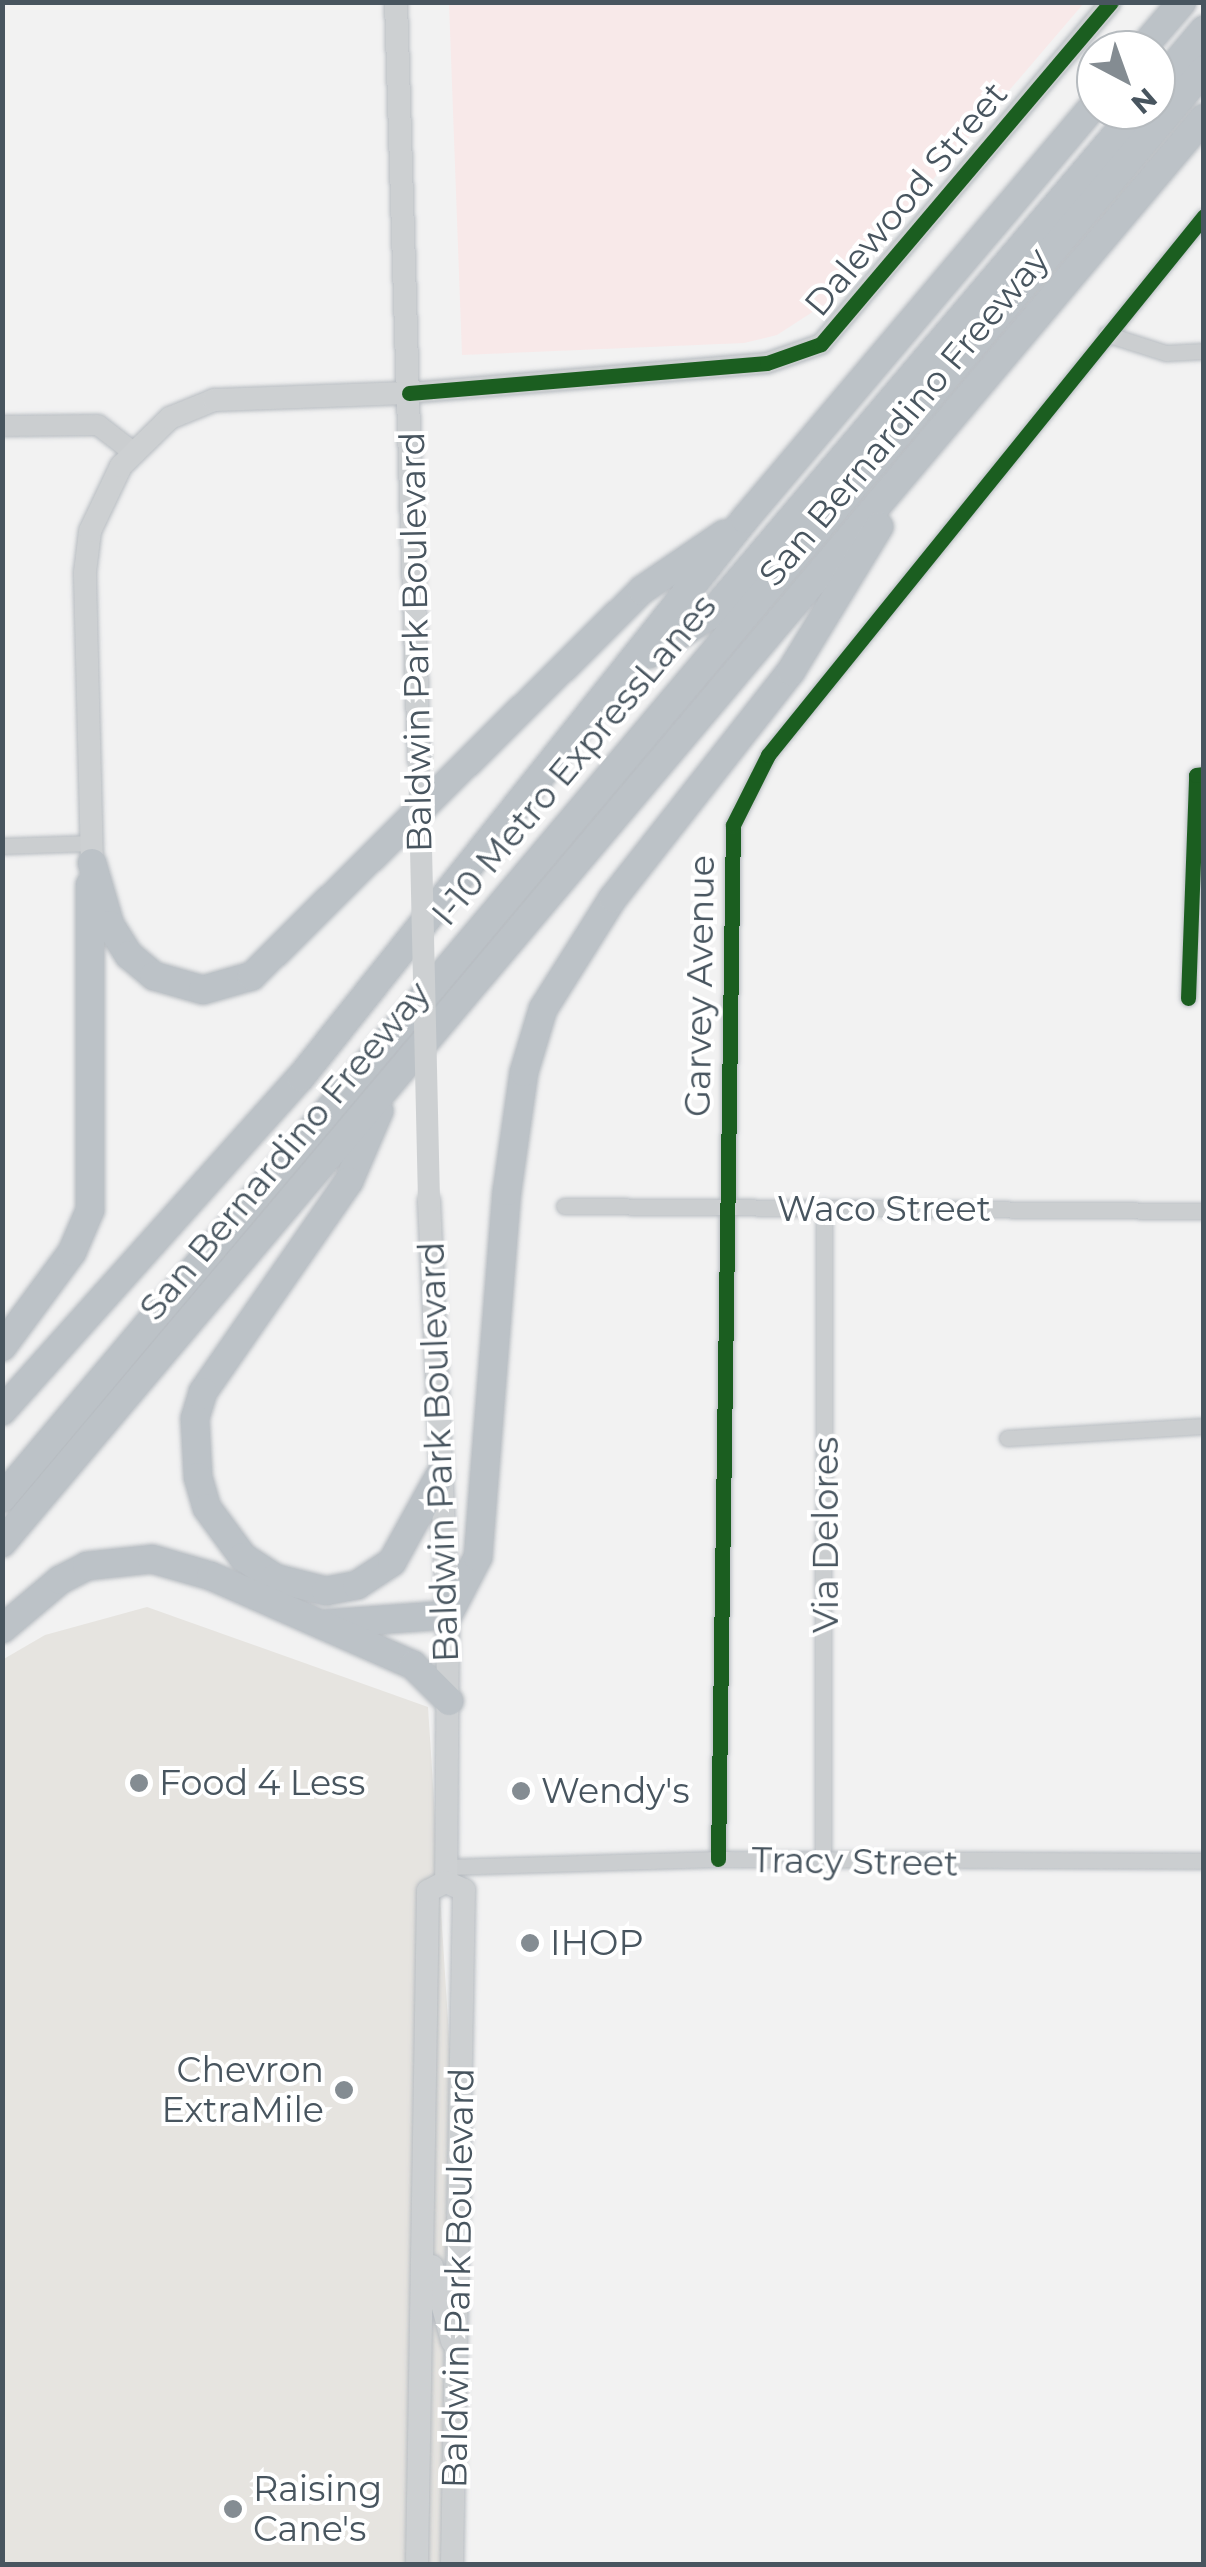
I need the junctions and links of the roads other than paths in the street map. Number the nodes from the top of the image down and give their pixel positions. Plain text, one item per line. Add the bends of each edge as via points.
1 (396, 2) edge
2 (1111, 2) edge
3 (1182, 2) edge
4 (1159, 30) edge
5 (1204, 30) edge
6 (1176, 63) edge
7 (1204, 70) edge
8 (1204, 118) edge
9 (1076, 126) edge
10 (1120, 130) edge
11 (1204, 216) edge
12 (1106, 334) junction
13 (1204, 351) edge
14 (409, 393) junction
15 (2, 426) edge
16 (133, 452) junction
17 (924, 454) junction
18 (745, 518) junction
19 (631, 665) junction
20 (1204, 774) edge
21 (2, 846) edge
22 (92, 853) junction
23 (1188, 998) dead end
24 (390, 1086) junction
25 (564, 1206) dead end
26 (824, 1207) junction
27 (728, 1209) junction
28 (1204, 1211) edge
29 (2, 1347) edge
30 (2, 1411) edge
31 (1204, 1426) edge
32 (1007, 1438) dead end
33 (440, 1475) junction
34 (2, 1498) edge
35 (2, 1542) edge
36 (448, 1615) junction
37 (323, 1624) junction
38 (2, 1629) edge
39 (448, 1701) junction
40 (718, 1859) junction
41 (1204, 1861) edge
42 (823, 1864) junction
43 (446, 1874) junction
44 (423, 2224) junction
45 (457, 2348) junction
46 (417, 2564) edge
47 (452, 2564) edge

1 - 14 main road, Baldwin Park Boulevard
2 - 14 street, Dalewood Street via 821,344 767,363
3 - 4 highway
5 - 6 highway
7 - 34 highway, I-10 Metro ExpressLanes
8 - 17 highway, San Bernardino Freeway
9 - 18 highway, San Bernardino Freeway
10 - 19 highway via 710,614
11 - 12 street, Garvey Avenue
12 - 13 street via 1166,353
12 - 27 street, Garvey Avenue via 768,755 740,803 729,861
14 - 16 main road, Dalewood Street via 214,400 170,418
14 - 33 main road, Baldwin Park Boulevard, bridge
15 - 16 street via 98,425
16 - 22 main road, Dalewood Street via 104,495 85,572
17 - 24 highway, San Bernardino Freeway
17 - 36 highway via 791,671 613,898 543,1009 524,1072 507,1191 478,1557
18 - 19 highway, San Bernardino Freeway
18 - 22 highway via 642,590 252,976 203,990 169,984 142,968 110,925
19 - 30 highway, San Bernardino Freeway via 312,1064
20 - 23 street via 1196,776
21 - 22 street
22 - 29 highway via 90,1210 72,1252
24 - 33 highway via 349,1181 203,1392 194,1451 207,1508 223,1534 243,1556 304,1590 340,1590 380,1574 404,1547
24 - 35 highway, San Bernardino Freeway
25 - 27 street, Waco Street
26 - 27 street, Waco Street
26 - 28 street, Waco Street
26 - 42 street, Via Delores
27 - 40 street, Garvey Avenue
31 - 32 street
33 - 36 main road, Baldwin Park Boulevard
36 - 37 highway
36 - 39 main road, Baldwin Park Boulevard
37 - 38 highway via 180,1566 119,1559 60,1580
37 - 39 highway via 413,1665
39 - 43 main road, Baldwin Park Boulevard
40 - 42 street, Tracy Street
40 - 43 street, Tracy Street
41 - 42 street, Tracy Street
43 - 44 main road, Baldwin Park Boulevard via 428,1892
43 - 45 main road, Baldwin Park Boulevard via 464,1890
44 - 45 main road via 445,2328
44 - 46 main road, Baldwin Park Boulevard
45 - 47 main road, Baldwin Park Boulevard

